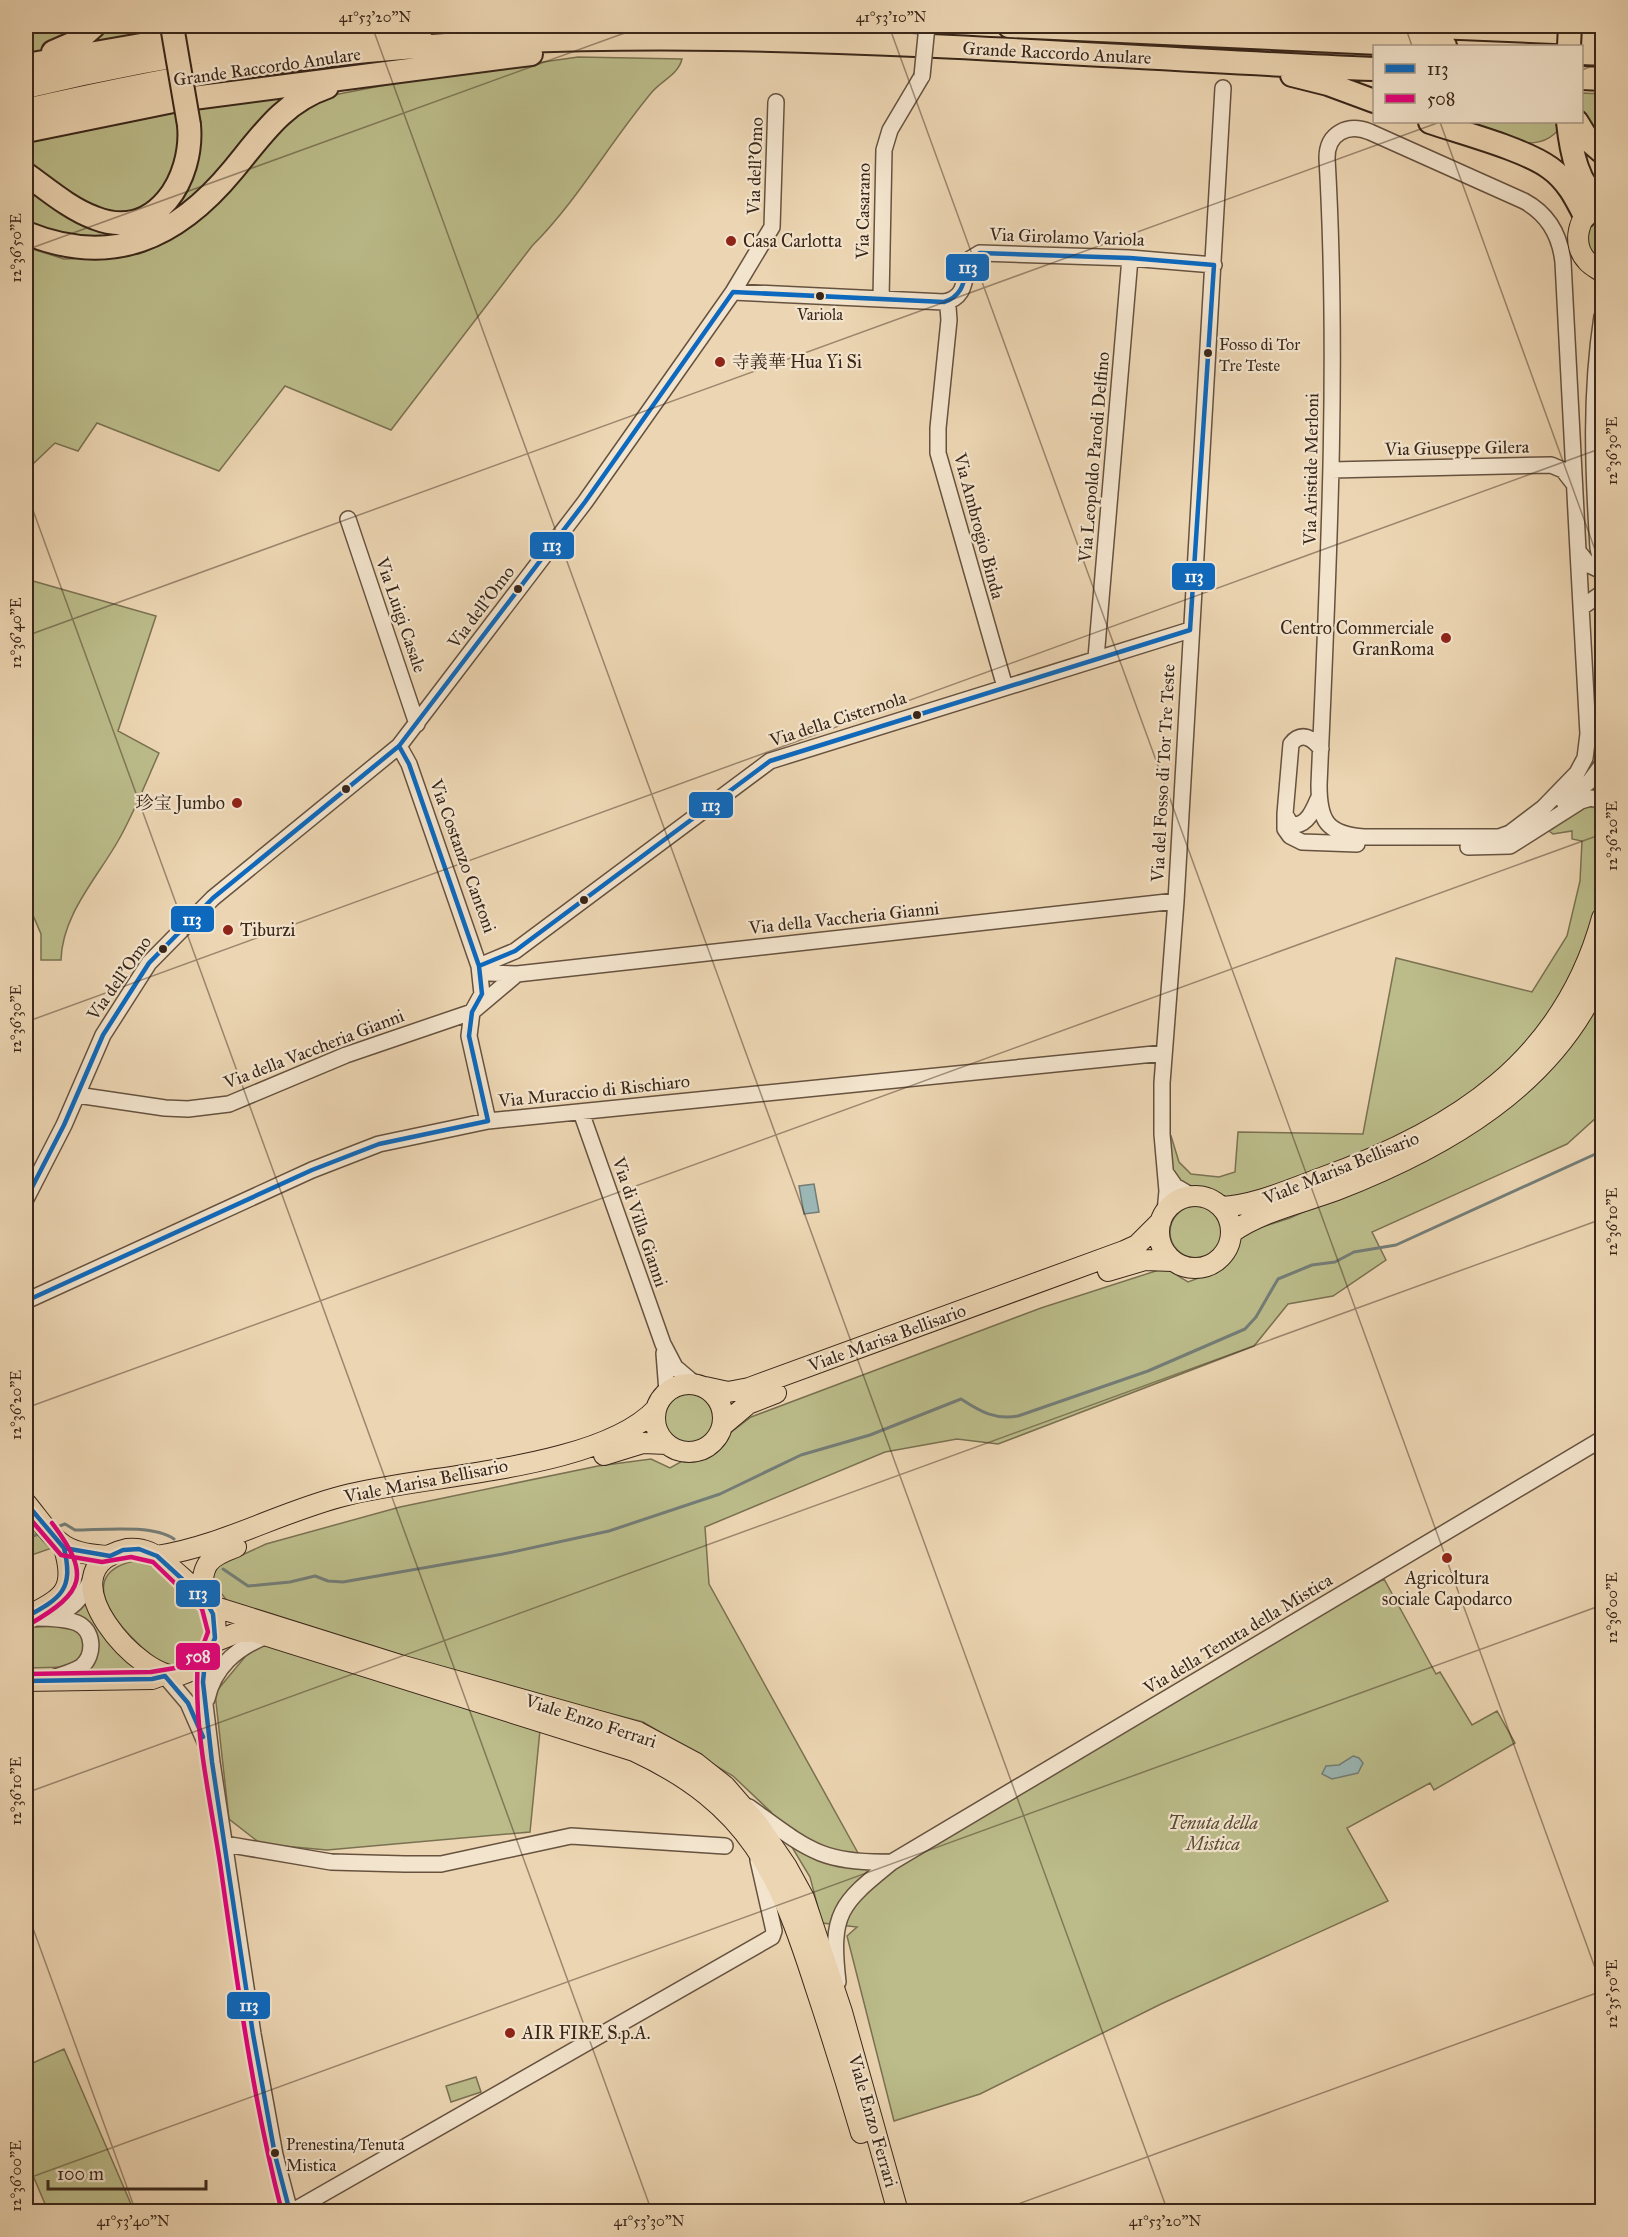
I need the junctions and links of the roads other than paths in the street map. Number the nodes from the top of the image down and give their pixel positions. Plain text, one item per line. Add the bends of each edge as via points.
1 (94, 26) edge
2 (172, 26) edge
3 (250, 26) edge
4 (424, 26) edge
5 (927, 26) edge
6 (1009, 26) edge
7 (1412, 26) edge
8 (1570, 26) edge
9 (1578, 26) edge
10 (1602, 34) edge
11 (627, 38) junction
12 (1423, 45) edge
13 (1569, 45) edge
14 (1577, 45) edge
15 (1583, 53) edge
16 (1602, 54) edge
17 (1238, 62) junction
18 (26, 64) edge
19 (1373, 69) edge
20 (382, 73) junction
21 (1583, 78) edge
22 (1602, 79) edge
23 (26, 87) edge
24 (1223, 88) dead end
25 (1373, 101) edge
26 (776, 102) dead end
27 (26, 110) edge
28 (1433, 123) edge
29 (1568, 123) edge
30 (1578, 123) edge
31 (26, 131) edge
32 (1602, 152) edge
33 (26, 174) edge
34 (1596, 208) edge
35 (26, 233) edge
36 (1130, 258) junction
37 (1214, 265) junction
38 (1602, 271) edge
39 (734, 292) junction
40 (881, 299) junction
41 (944, 302) junction
42 (1602, 316) edge
43 (1331, 470) junction
44 (1574, 484) junction
45 (348, 519) dead end
46 (1578, 551) junction
47 (1602, 569) edge
48 (1602, 593) edge
49 (1581, 608) junction
50 (1190, 630) junction
51 (1096, 658) junction
52 (1005, 687) junction
53 (417, 724) junction
54 (399, 746) junction
55 (1321, 750) junction
56 (1602, 765) edge
57 (1319, 796) junction
58 (1602, 801) edge
59 (1285, 814) junction
60 (1499, 837) junction
61 (1176, 900) junction
62 (1602, 918) edge
63 (510, 954) junction
64 (479, 966) junction
65 (517, 974) junction
66 (1602, 974) edge
67 (472, 1012) junction
68 (1164, 1053) junction
69 (77, 1095) junction
70 (581, 1112) junction
71 (488, 1121) junction
72 (1166, 1173) junction
73 (1192, 1196) junction
74 (26, 1199) edge
75 (1221, 1207) junction
76 (1163, 1217) junction
77 (1232, 1233) junction
78 (1173, 1261) junction
79 (26, 1300) edge
80 (663, 1344) junction
81 (700, 1386) junction
82 (667, 1392) junction
83 (656, 1409) junction
84 (723, 1425) junction
85 (1602, 1439) edge
86 (667, 1444) junction
87 (26, 1503) edge
88 (53, 1535) junction
89 (110, 1556) junction
90 (157, 1556) junction
91 (92, 1577) junction
92 (205, 1601) junction
93 (31, 1618) edge
94 (264, 1637) junction
95 (214, 1642) junction
96 (205, 1661) junction
97 (164, 1676) junction
98 (26, 1681) edge
99 (48, 1681) junction
100 (206, 1705) junction
101 (212, 1762) junction
102 (736, 1797) junction
103 (225, 1844) junction
104 (725, 1846) dead end
105 (755, 1848) junction
106 (892, 1862) junction
107 (842, 2012) junction
108 (291, 2211) edge
109 (885, 2211) edge
110 (898, 2211) edge

1 - 18 highway via 76,42
2 - 33 highway, bridge via 189,125 189,156 177,187 162,206 138,219 117,222 95,218
3 - 18 highway
4 - 23 highway, Grande Raccordo Anulare via 245,44 97,70
5 - 40 street, Via Casarano, bridge via 922,76 890,130 884,150
6 - 12 highway, Grande Raccordo Anulare
7 - 10 highway
8 - 13 highway, bridge
9 - 14 highway
11 - 17 highway, Grande Raccordo Anulare via 836,42
11 - 20 highway
11 - 27 highway, Grande Raccordo Anulare via 486,43 319,56
15 - 16 highway
17 - 19 highway, Grande Raccordo Anulare
17 - 25 highway via 1328,84
20 - 31 highway via 178,100
20 - 35 highway via 326,87 292,104 267,127 202,204 158,234 128,245 99,248 67,245
21 - 22 highway
24 - 37 street, Via del Fosso di Tor Tre Teste
26 - 39 street, Via dell'Omo via 773,224
28 - 34 highway via 1532,158 1549,167
29 - 34 highway via 1573,153
30 - 32 highway
34 - 38 main road via 1579,229 1580,250 1588,262
36 - 37 street, Via Girolamo Variola
36 - 41 street, Via Girolamo Variola via 978,254 969,261 962,291
36 - 51 street, Via Leopoldo Parodi Delfino
37 - 50 street, Via del Fosso di Tor Tre Teste
39 - 40 street
39 - 53 street, Via dell'Omo via 585,502
40 - 41 street
41 - 52 street, Via Ambrogio Binda via 949,320 938,453
42 - 47 street via 1592,413
43 - 44 street, Via Giuseppe Gilera via 1551,465 1563,470
43 - 44 street, Via Aristide Merloni via 1333,295 1327,153 1335,135 1356,128 1524,201 1552,227 1563,262
43 - 55 street, Via Aristide Merloni
44 - 46 street, Via Aristide Merloni
45 - 53 street, Via Luigi Casale
46 - 47 street via 1589,564
46 - 49 street, Via Aristide Merloni
48 - 49 street
49 - 60 street, Via Aristide Merloni via 1588,729 1583,761 1573,778 1543,808
50 - 51 street, Via della Cisternola
50 - 61 street, Via del Fosso di Tor Tre Teste
51 - 52 street, Via della Cisternola
52 - 63 street, Via della Cisternola via 770,761
53 - 54 street, Via dell'Omo
54 - 64 street, Via Costanzo Cantoni via 409,764
54 - 69 street, Via dell'Omo via 180,929 135,982 92,1059
55 - 57 street, Via Aristide Merloni
55 - 59 street via 1304,737 1291,744
56 - 60 street via 1581,789 1532,826
57 - 59 street via 1302,824 1292,824
57 - 60 street, Via Aristide Merloni via 1327,822 1344,835
58 - 59 street via 1581,801 1520,841 1497,848 1302,842 1286,832
61 - 65 street, Via della Vaccheria Gianni
61 - 68 street, Via del Fosso di Tor Tre Teste
62 - 75 main road, Viale Marisa Bellisario via 1581,978 1559,1017 1532,1052 1482,1097 1429,1132 1367,1161 1254,1202
63 - 64 street, Via della Cisternola
63 - 65 street
64 - 65 street, Via della Vaccheria Gianni via 487,972
64 - 67 street, Via Costanzo Cantoni via 482,998
65 - 67 street, Via della Vaccheria Gianni
66 - 77 main road, Viale Marisa Bellisario via 1579,1018 1552,1053 1512,1094 1478,1120 1390,1167 1251,1221
67 - 69 street, Via della Vaccheria Gianni via 346,1055 229,1104 188,1109
67 - 71 street, Via Costanzo Cantoni via 468,1026 470,1042
68 - 70 street, Via Muraccio di Rischiaro
68 - 72 street, Via del Fosso di Tor Tre Teste via 1162,1134
69 - 74 street, Via dell'Omo
70 - 71 street, Via Muraccio di Rischiaro
70 - 80 street, Via di Villa Gianni
71 - 79 street, Via Muraccio di Rischiaro via 379,1144 312,1170
72 - 73 street via 1176,1186
72 - 76 street, Via del Fosso di Tor Tre Teste
73 - 75 main road
73 - 76 main road via 1173,1204
75 - 77 main road
76 - 78 main road via 1161,1242
76 - 81 main road, Viale Marisa Bellisario via 1137,1245 1124,1251 749,1388 728,1392
77 - 78 main road via 1224,1254 1206,1267 1183,1266
78 - 84 main road, Viale Marisa Bellisario via 1144,1260 1087,1278 753,1401
80 - 81 street, Via di Villa Gianni via 675,1366
80 - 82 street, Via di Villa Gianni
81 - 82 main road via 680,1385
81 - 84 main road via 720,1403
82 - 83 main road
83 - 86 main road via 656,1427
83 - 90 main road, Viale Marisa Bellisario via 623,1435 584,1448 525,1463 341,1496 198,1547
84 - 86 main road via 715,1440 699,1451 684,1452
85 - 106 street, Via della Tenuta della Mistica
86 - 92 main road, Viale Marisa Bellisario via 636,1445 554,1470 393,1497 325,1514 214,1555 205,1568
87 - 88 main road
88 - 89 main road via 87,1554
88 - 93 main road via 70,1573 65,1591
89 - 90 main road via 139,1549
89 - 91 main road
90 - 92 main road
91 - 93 street via 75,1605
91 - 97 main road via 94,1601 108,1625 144,1663
92 - 95 main road via 216,1625
92 - 102 main road, Viale Enzo Ferrari via 389,1661 638,1732 696,1763
93 - 99 street via 76,1622 91,1641 84,1664
94 - 95 main road, Viale Enzo Ferrari via 246,1631
94 - 100 street via 235,1653 212,1684
94 - 105 main road, Viale Enzo Ferrari via 634,1751 696,1786 720,1806
95 - 96 main road
96 - 97 main road via 184,1674
96 - 100 street
97 - 99 main road
97 - 101 street via 189,1703
98 - 99 main road
100 - 101 street
101 - 103 street
102 - 106 street via 795,1841 824,1856 849,1862
102 - 107 main road, Viale Enzo Ferrari via 778,1854 804,1898
103 - 104 street via 331,1862 405,1864 441,1864 571,1836
103 - 108 street via 263,2095
105 - 108 street via 774,1931 772,1937
105 - 109 main road, Viale Enzo Ferrari via 779,1885 798,1930
106 - 107 street, Via della Tenuta della Mistica via 849,1899 837,1923 834,1941
107 - 110 main road, Viale Enzo Ferrari

